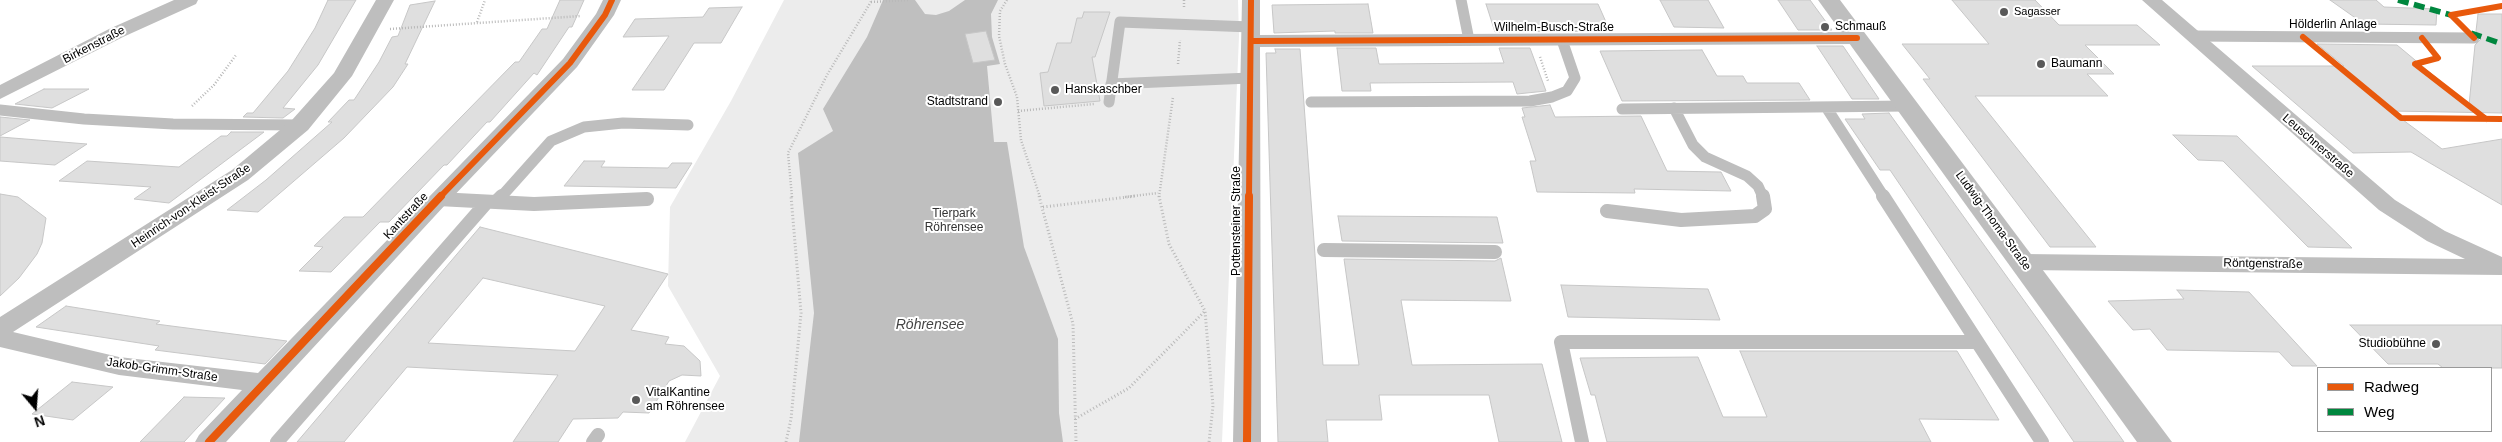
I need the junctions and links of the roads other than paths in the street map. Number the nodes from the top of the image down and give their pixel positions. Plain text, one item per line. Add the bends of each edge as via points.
1 (189, 0) edge
2 (385, 0) edge
3 (1251, 0) edge
4 (1461, 0) edge
5 (1829, 0) edge
6 (2151, 0) edge
7 (608, 7) edge
8 (1251, 34) junction
9 (2192, 36) junction
10 (1857, 38) junction
11 (2474, 38) dead end
12 (1469, 40) junction
13 (1562, 40) junction
14 (1250, 78) junction
15 (1111, 84) junction
16 (0, 93) edge
17 (1110, 102) road end
18 (1311, 102) dead end
19 (1908, 106) junction
20 (1826, 107) junction
21 (1674, 108) junction
22 (1622, 109) dead end
23 (0, 110) edge
24 (300, 125) junction
25 (688, 125) dead end
26 (647, 198) dead end
27 (438, 199) junction
28 (492, 202) junction
29 (1607, 211) dead end
30 (1324, 250) dead end
31 (1495, 252) dead end
32 (2023, 262) junction
33 (2502, 267) edge
34 (0, 329) edge
35 (0, 338) edge
36 (1977, 342) junction
37 (266, 383) junction
38 (209, 442) edge
39 (277, 442) edge
40 (1247, 442) edge
41 (1582, 442) edge
42 (2042, 442) edge
43 (2155, 442) edge

1 - 16 street, Birkenstraße
2 - 24 street, Heinrich-von-Kleist-Straße via 342,76
3 - 8 street, Pottensteiner Straße
4 - 12 lane
5 - 10 street, Ludwig-Thoma-Straße
6 - 9 street, Leuschnerstraße
7 - 27 street, Kantstraße via 570,63
8 - 12 street, Wilhelm-Busch-Straße
8 - 14 street, Pottensteiner Straße
8 - 15 lane via 1182,24 1120,22
9 - 11 lane, Hölderlin Anlage
9 - 33 street, Leuschnerstraße via 2387,205 2436,236
10 - 13 street, Wilhelm-Busch-Straße
10 - 19 street, Ludwig-Thoma-Straße
12 - 13 street, Wilhelm-Busch-Straße
13 - 18 lane via 1576,78 1567,91 1554,97 1530,101
14 - 15 lane
14 - 40 street, Pottensteiner Straße
15 - 17 lane
19 - 20 lane
19 - 32 street, Ludwig-Thoma-Straße
20 - 21 lane
20 - 36 lane
21 - 22 lane
21 - 29 lane via 1692,145 1704,157 1747,176 1764,196 1766,209 1748,217 1711,220 1681,220
23 - 24 lane via 173,124
24 - 34 street, Heinrich-von-Kleist-Straße via 240,175
25 - 28 lane via 623,123 584,127 552,141
26 - 28 lane via 534,204
27 - 28 lane
27 - 37 street, Kantstraße
28 - 39 lane
30 - 31 lane
32 - 33 street, Röntgenstraße
32 - 43 street, Ludwig-Thoma-Straße
35 - 37 street, Jakob-Grimm-Straße via 119,366
36 - 41 lane via 1561,342
36 - 42 lane
37 - 38 street, Kantstraße

